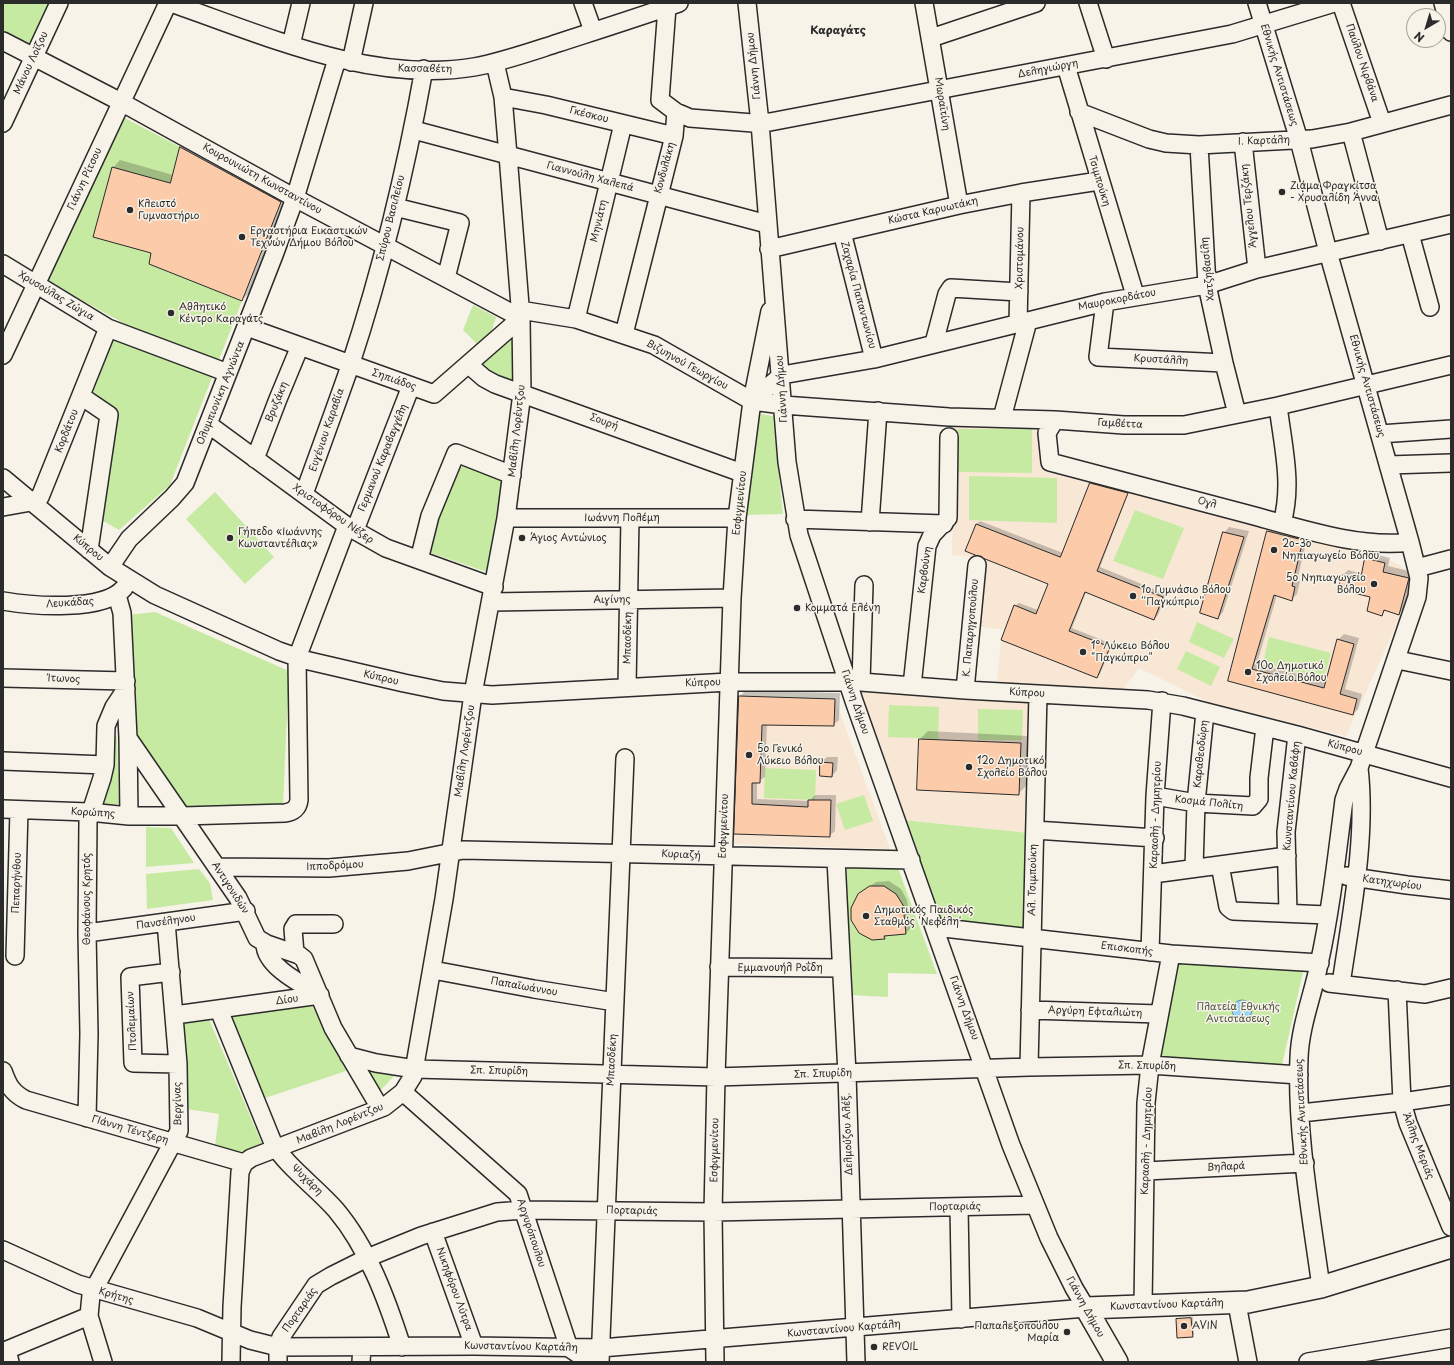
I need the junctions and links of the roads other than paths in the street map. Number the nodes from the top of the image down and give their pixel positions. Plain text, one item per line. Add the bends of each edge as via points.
1 (59, 3) edge
2 (168, 3) edge
3 (171, 3) edge
4 (301, 3) edge
5 (364, 3) edge
6 (583, 3) edge
7 (747, 3) edge
8 (924, 3) edge
9 (1036, 3) edge
10 (1088, 3) edge
11 (1257, 3) edge
12 (1334, 3) edge
13 (1341, 3) edge
14 (1443, 3) edge
15 (673, 5) edge
16 (648, 8) edge
17 (1264, 24) junction
18 (593, 31) junction
19 (1451, 32) edge
20 (931, 38) junction
21 (3, 41) edge
22 (291, 45) junction
23 (35, 57) junction
24 (1106, 59) junction
25 (344, 60) junction
26 (495, 63) junction
27 (1066, 66) junction
28 (424, 70) junction
29 (939, 91) junction
30 (503, 97) junction
31 (121, 102) junction
32 (1451, 105) edge
33 (676, 112) junction
34 (1079, 112) junction
35 (3, 123) edge
36 (760, 123) junction
37 (1382, 123) junction
38 (623, 124) junction
39 (414, 130) junction
40 (1351, 132) junction
41 (674, 136) junction
42 (1299, 140) junction
43 (1242, 142) junction
44 (1199, 145) junction
45 (508, 155) junction
46 (1099, 181) junction
47 (608, 183) junction
48 (1021, 193) junction
49 (658, 195) junction
50 (295, 198) junction
51 (959, 205) junction
52 (395, 207) junction
53 (767, 224) junction
54 (1451, 224) edge
55 (842, 232) junction
56 (1410, 234) junction
57 (1380, 241) junction
58 (385, 245) junction
59 (769, 249) junction
60 (1328, 252) junction
61 (3, 264) edge
62 (1256, 269) junction
63 (446, 278) junction
64 (36, 284) junction
65 (1207, 285) junction
66 (1019, 292) junction
67 (774, 294) junction
68 (1135, 295) junction
69 (1105, 302) junction
70 (1430, 307) dead end
71 (520, 314) junction
72 (576, 319) junction
73 (1023, 322) junction
74 (247, 326) junction
75 (108, 328) junction
76 (624, 334) junction
77 (934, 343) junction
78 (300, 346) junction
79 (3, 355) edge
80 (874, 359) junction
81 (1224, 363) junction
82 (350, 365) junction
83 (469, 365) junction
84 (1451, 366) edge
85 (228, 373) junction
86 (782, 375) junction
87 (412, 386) junction
88 (1367, 386) junction
89 (522, 393) junction
90 (81, 396) junction
91 (752, 401) junction
92 (783, 405) junction
93 (1278, 406) junction
94 (878, 412) junction
95 (1237, 414) junction
96 (1002, 418) junction
97 (1055, 420) junction
98 (208, 424) junction
99 (1451, 428) edge
100 (1380, 434) junction
101 (949, 437) dead end
102 (255, 459) junction
103 (1451, 463) edge
104 (1389, 465) junction
105 (742, 473) junction
106 (512, 476) junction
107 (3, 478) edge
108 (304, 494) junction
109 (31, 502) junction
110 (3, 507) edge
111 (506, 518) junction
112 (630, 518) junction
113 (737, 518) junction
114 (795, 519) junction
115 (870, 522) junction
116 (1282, 523) junction
117 (944, 524) junction
118 (351, 528) junction
119 (1410, 542) junction
120 (89, 550) junction
121 (1451, 559) edge
122 (419, 560) junction
123 (977, 565) dead end
124 (110, 567) junction
125 (1417, 568) junction
126 (130, 580) junction
127 (864, 585) dead end
128 (493, 594) junction
129 (117, 595) junction
130 (732, 598) junction
131 (629, 600) junction
132 (3, 601) edge
133 (297, 658) junction
134 (1398, 660) junction
135 (1451, 671) edge
136 (3, 678) edge
137 (729, 682) junction
138 (854, 682) junction
139 (126, 685) junction
140 (627, 686) junction
141 (912, 686) junction
142 (965, 690) junction
143 (473, 694) junction
144 (1038, 694) junction
145 (1162, 701) junction
146 (1205, 712) junction
147 (1265, 727) junction
148 (1297, 735) junction
149 (128, 738) junction
150 (624, 758) dead end
151 (1362, 761) junction
152 (3, 762) edge
153 (105, 765) junction
154 (1451, 778) edge
155 (1155, 796) junction
156 (1196, 803) junction
157 (11, 810) edge
158 (90, 812) junction
159 (129, 816) junction
160 (183, 816) junction
161 (1035, 830) junction
162 (1154, 838) junction
163 (451, 851) junction
164 (622, 853) junction
165 (1286, 856) junction
166 (723, 857) junction
167 (836, 859) junction
168 (911, 860) junction
169 (1220, 865) junction
170 (217, 867) junction
171 (1194, 868) junction
172 (1153, 874) junction
173 (1334, 874) junction
174 (1356, 878) junction
175 (1451, 890) edge
176 (246, 911) junction
177 (1288, 913) junction
178 (1327, 915) junction
179 (166, 922) junction
180 (334, 924) dead end
181 (935, 926) junction
182 (86, 933) junction
183 (1032, 938) junction
184 (265, 943) junction
185 (1150, 952) junction
186 (295, 953) junction
187 (1171, 954) junction
188 (15, 956) dead end
189 (1320, 963) junction
190 (719, 968) junction
191 (841, 968) junction
192 (433, 970) junction
193 (171, 972) junction
194 (1315, 982) junction
195 (1341, 984) junction
196 (1451, 988) edge
197 (1397, 990) junction
198 (320, 996) junction
199 (615, 1002) junction
200 (219, 1010) junction
201 (1030, 1010) junction
202 (1159, 1014) junction
203 (175, 1015) junction
204 (349, 1056) junction
205 (178, 1064) junction
206 (1150, 1065) junction
207 (1029, 1067) junction
208 (985, 1068) junction
209 (415, 1070) junction
210 (3, 1071) edge
211 (612, 1073) junction
212 (846, 1074) junction
213 (1299, 1075) junction
214 (716, 1077) junction
215 (403, 1092) junction
216 (1451, 1094) edge
217 (1402, 1102) junction
218 (380, 1108) junction
219 (1301, 1113) junction
220 (86, 1118) junction
221 (174, 1143) junction
222 (276, 1148) junction
223 (244, 1163) junction
224 (1305, 1163) junction
225 (1146, 1171) junction
226 (1035, 1205) junction
227 (959, 1207) junction
228 (524, 1210) junction
229 (851, 1210) junction
230 (605, 1211) junction
231 (713, 1212) junction
232 (1451, 1227) edge
233 (433, 1232) junction
234 (1451, 1247) edge
235 (3, 1250) edge
236 (367, 1258) junction
237 (1321, 1287) junction
238 (93, 1289) junction
239 (1237, 1304) junction
240 (1143, 1305) junction
241 (1086, 1308) junction
242 (89, 1316) junction
243 (961, 1319) junction
244 (854, 1328) junction
245 (231, 1332) junction
246 (1451, 1338) edge
247 (714, 1339) junction
248 (474, 1346) junction
249 (402, 1347) junction
250 (569, 1348) junction
251 (7, 1354) edge
252 (362, 1354) edge
253 (278, 1355) edge
254 (601, 1355) edge
255 (1332, 1360) edge
256 (103, 1362) edge
257 (231, 1362) edge
258 (590, 1362) edge
259 (715, 1362) edge
260 (856, 1362) edge
261 (1117, 1362) edge
262 (1248, 1362) edge
263 (1308, 1362) edge

1 - 23 street, Μάνου Λοϊζου
2 - 31 street, Γιάννη Ρίτσου
3 - 22 street, Κασσαβέτη
4 - 22 street
5 - 25 street, Ολυμπιονίκη Αγνώντα
6 - 18 street
7 - 36 street, Γιάννη Δήμου
8 - 20 street, Μωραϊτίνη
9 - 20 street
10 - 24 street
11 - 17 street, Εθνικής Αντιστάσεως
12 - 17 street, Δεληγιώργη
13 - 37 street, Παύλου Νιρβάνα
14 - 19 street
15 - 16 street, Κασσαβέτη
15 - 33 street via 659,98
16 - 18 street, Κασσαβέτη
17 - 24 street, Δεληγιώργη via 1232,34
17 - 42 street, Εθνικής Αντιστάσεως
18 - 26 street, Κασσαβέτη
20 - 29 street, Μωραϊτίνη
21 - 23 street, Κουρουνιώτη Κωνσταντίνου
22 - 25 street, Κασσαβέτη
23 - 31 street, Κουρουνιώτη Κωνσταντίνου
23 - 35 street, Μάνου Λοϊζου
24 - 27 street, Δεληγιώργη
25 - 28 street, Κασσαβέτη via 387,68
25 - 50 street, Ολυμπιονίκη Αγνώντα
26 - 28 street, Κασσαβέτη via 457,69
26 - 30 street, Μαβίλη Λορέντζου
27 - 29 street, Δεληγιώργη
27 - 34 street, Τσιμπούκη
28 - 39 street, Σπύρου Βασιλείου
29 - 36 street, Δεληγιώργη
29 - 51 street, Μωραϊτίνη
30 - 38 street, Γκέσκου
30 - 45 street, Μαβίλη Λορέντζου
31 - 50 street, Κουρουνιώτη Κωνσταντίνου
31 - 64 street, Γιάννη Ρίτσου
32 - 37 street, Ι. Καρτάλη
33 - 36 street via 690,118
33 - 41 street, Κονδυλάκη
34 - 44 street, Ι. Καρτάλη via 1149,139
34 - 46 street, Τσιμπούκη
36 - 53 street, Γιάννη Δήμου
37 - 40 street, Ι. Καρτάλη
38 - 41 street, Γκέσκου
38 - 47 street, Μηνιάτη
39 - 45 street, Γιαννούλη Χαλεπά
39 - 52 street, Σπύρου Βασιλείου
40 - 42 street, Ι. Καρτάλη
40 - 57 street
41 - 49 street, Κονδυλάκη
42 - 43 street, Ι. Καρτάλη
42 - 60 street, Εθνικής Αντιστάσεως
43 - 44 street, Ι. Καρτάλη
43 - 62 street, Άγγελου Τερζάκη
44 - 65 street, Χατζηβασίλη
45 - 47 street, Γιαννούλη Χαλεπά
45 - 71 street, Μαβίλη Λορέντζου
46 - 48 street, Κώστα Καρυωτάκη
46 - 68 street, Τσιμπούκη
47 - 49 street, Γιαννούλη Χαλεπά
47 - 72 street, Μηνιάτη
48 - 51 street, Κώστα Καρυωτάκη
48 - 66 street, Χριστομάνου
49 - 53 street, Γιαννούλη Χαλεπά
49 - 76 street, Κονδυλάκη
50 - 58 street, Κουρουνιώτη Κωνσταντίνου
50 - 74 street, Ολυμπιονίκη Αγνώντα
51 - 55 street, Κώστα Καρυωτάκη
52 - 58 street, Σπύρου Βασιλείου
52 - 63 street via 460,223
53 - 59 street, Γιάννη Δήμου
54 - 56 street, Μαυροκορδάτου
55 - 59 street, Κώστα Καρυωτάκη
55 - 80 street, Ζαχαρία Παπαντωνίου
56 - 57 street, Μαυροκορδάτου
56 - 70 street
57 - 60 street, Μαυροκορδάτου
58 - 63 street, Κουρουνιώτη Κωνσταντίνου
58 - 82 street, Σπύρου Βασιλείου
59 - 67 street, Γιάννη Δήμου
60 - 62 street, Μαυροκορδάτου
60 - 88 street, Εθνικής Αντιστάσεως
61 - 64 street, Χρυσούλας Ζώγια
62 - 65 street, Μαυροκορδάτου
63 - 71 street, Κουρουνιώτη Κωνσταντίνου
64 - 75 street, Χρυσούλας Ζώγια
64 - 79 street, Γιάννη Ρίτσου
65 - 68 street, Μαυροκορδάτου
65 - 81 street, Χατζηβασίλη
66 - 73 street, Χριστομάνου
66 - 77 street via 951,288 947,294
67 - 86 street, Γιάννη Δήμου
67 - 91 street, Εσφιγμενίτου
68 - 69 street, Μαυροκορδάτου
69 - 73 street, Μαυροκορδάτου
69 - 81 street, Κρυστάλλη via 1098,357
71 - 72 street, Βιζυηνού Γεωργίου
71 - 83 street, Σηπιάδος
71 - 89 street, Μαβίλη Λορέντζου
72 - 76 street, Βιζυηνού Γεωργίου
73 - 77 street, Μαυροκορδάτου
73 - 96 street, Χριστομάνου
74 - 78 street, Σηπιάδος
74 - 85 street, Ολυμπιονίκη Αγνώντα
75 - 85 street, Χρυσούλας Ζώγια
75 - 90 street, Κορδάτου
76 - 91 street, Βιζυηνού Γεωργίου via 654,344
77 - 80 street, Μαυροκορδάτου
78 - 82 street, Σηπιάδος
78 - 102 street, Βρυζάκη
80 - 86 street, Μαυροκορδάτου
81 - 95 street, Χατζηβασίλη
82 - 87 street, Σηπιάδος
82 - 108 street, Ευγένιου Καραβία
83 - 87 street, Σηπιάδος via 434,394
83 - 89 street, Σουρή via 488,381
84 - 88 street, Γαμβέττα
85 - 98 street, Ολυμπιονίκη Αγνώντα
86 - 91 street
86 - 92 street, Γιάννη Δήμου
87 - 118 street, Γερμανού Καραβαγγέλη
88 - 93 street, Γαμβέττα
88 - 100 street, Εθνικής Αντιστάσεως
89 - 105 street, Σουρή
89 - 106 street, Μαβίλη Λορέντζου
90 - 109 street, Κορδάτου via 40,497
90 - 120 street via 109,415
91 - 92 street, Βιζυηνού Γεωργίου
91 - 105 street, Εσφιγμενίτου
92 - 94 street, Γαμβέττα
92 - 114 street, Γιάννη Δήμου
93 - 95 street, Γαμβέττα
93 - 116 street via 1288,484 1288,499
94 - 96 street, Γαμβέττα
94 - 115 street
95 - 97 street, Γαμβέττα via 1184,425 1157,426
96 - 97 street, Γαμβέττα
97 - 116 street, Ογλ via 1047,433 1050,462
98 - 102 street, Χριστοφόρου Νέζερ
98 - 124 street, Ολυμπιονίκη Αγνώντα via 185,483 129,539
99 - 100 street
100 - 104 street, Εθνικής Αντιστάσεως
101 - 117 street via 948,518
102 - 108 street, Χριστοφόρου Νέζερ
103 - 104 street
104 - 119 street, Εθνικής Αντιστάσεως
105 - 113 street, Εσφιγμενίτου
106 - 111 street, Μαβίλη Λορέντζου
106 - 122 street via 456,453 430,516
107 - 109 street, Κύπρου
108 - 118 street, Χριστοφόρου Νέζερ
109 - 110 street
109 - 120 street, Κύπρου
111 - 112 street, Ιωάννη Πολέμη
111 - 128 street, Μαβίλη Λορέντζου
112 - 113 street, Ιωάννη Πολέμη
112 - 131 street, Μπασδέκη
113 - 130 street, Εσφιγμενίτου
114 - 115 street
114 - 138 street, Γιάννη Δήμου via 803,549
115 - 117 street
116 - 119 street, Ογλ via 1374,544
117 - 141 street, Καρβούνη via 932,535 926,551
118 - 122 street, Χριστοφόρου Νέζερ via 378,544
118 - 133 street, Γερμανού Καραβαγγέλη
119 - 125 street, Εθνικής Αντιστάσεως
120 - 124 street, Κύπρου
121 - 125 street
122 - 128 street, Χριστοφόρου Νέζερ
123 - 142 street, Κ. Παπαρηγοπούλου
124 - 126 street, Κύπρου
125 - 134 street, Εθνικής Αντιστάσεως via 1419,590
126 - 129 street
126 - 133 street, Κύπρου via 155,595 240,635
127 - 138 street
128 - 131 street, Αιγίνης
128 - 143 street, Μαβίλη Λορέντζου
129 - 132 street, Λευκάδας via 112,599 67,605 30,605
129 - 139 street via 122,613
130 - 131 street, Αιγίνης
130 - 137 street, Εσφιγμενίτου
131 - 140 street, Μπασδέκη
133 - 143 street, Κύπρου via 398,682
133 - 160 street, Κορώπης via 300,800 296,808 285,813
134 - 135 street
134 - 151 street, Εθνικής Αντιστάσεως
136 - 139 street, Ίτωνος
137 - 138 street, Κύπρου
137 - 140 street, Κύπρου
137 - 166 street, Εσφιγμενίτου
138 - 141 street, Κύπρου
138 - 168 street, Γιάννη Δήμου
139 - 149 street
139 - 153 street, Θεοφάνους Κρητός via 106,726
140 - 143 street, Κύπρου via 514,694
141 - 142 street, Κύπρου
142 - 144 street, Κύπρου
143 - 163 street, Μαβίλη Λορέντζου
144 - 145 street, Κύπρου
144 - 161 street, Αλ. Τσιμπούκη
145 - 146 street, Κύπρου
145 - 155 street, Καραολή - Δημητρίου
146 - 147 street, Κύπρου
146 - 156 street, Καραθεοδώρη
147 - 148 street, Κύπρου
147 - 156 street, Κοσμά Πολίτη via 1256,804 1248,807
148 - 151 street, Κύπρου
148 - 165 street, Κωνσταντίνου Καβάφη via 1286,832
149 - 159 street
149 - 160 street, Αντιγονιδών
150 - 164 street, Μπασδέκη
151 - 154 street, Κύπρου
151 - 173 street, Εθνικής Αντιστάσεως via 1344,800
151 - 174 street, Εθνικής Αντιστάσεως
152 - 153 street
153 - 158 street, Θεοφάνους Κρητός
155 - 156 street, Κοσμά Πολίτη
155 - 162 street, Καραολή - Δημητρίου
156 - 171 street, Καραθεοδώρη
157 - 158 street, Κορώπης
157 - 188 street, Πεπαρήνθου
158 - 159 street, Κορώπης
158 - 182 street, Θεοφάνους Κρητός via 87,831
159 - 160 street, Κορώπης
160 - 170 street, Αντιγονιδών
161 - 162 street
161 - 183 street, Αλ. Τσιμπούκη
162 - 172 street, Καραολή - Δημητρίου
163 - 164 street, Κυριαζή
163 - 170 street, Ιπποδρόμου via 408,861 329,868
163 - 192 street, Μαβίλη Λορέντζου
164 - 166 street, Κυριαζή
164 - 199 street, Μπασδέκη
165 - 169 street, Κωνσταντίνου Καβάφη
165 - 177 street, Κωνσταντίνου Καβάφη
166 - 167 street, Κυριαζή
166 - 190 street, Εσφιγμενίτου
167 - 168 street, Κυριαζή
167 - 191 street, Δελμούζου Αλέξ.
168 - 181 street, Γιάννη Δήμου
169 - 171 street, Κωνσταντίνου Καβάφη
169 - 177 street via 1228,907 1233,911
170 - 176 street, Αντιγονιδών
171 - 172 street, Κωνσταντίνου Καβάφη
172 - 185 street, Καραολή - Δημητρίου
173 - 174 street, Κατηχωρίου
173 - 178 street, Εθνικής Αντιστάσεως
174 - 175 street, Κατηχωρίου
174 - 195 street, Εθνικής Αντιστάσεως
176 - 179 street, Πανσέληνου
176 - 184 street, Αντιγονιδών via 256,936
177 - 178 street
178 - 189 street, Εθνικής Αντιστάσεως
179 - 182 street, Πανσέληνου
179 - 193 street, Βεργίνας
180 - 186 street via 296,924 293,928
181 - 183 street, Επισκοπής
181 - 208 street, Γιάννη Δήμου
182 - 220 street, Θεοφάνους Κρητός via 89,1028
183 - 185 street, Επισκοπής
183 - 201 street, Αλ. Τσιμπούκη
184 - 186 street
184 - 198 street, Δίου via 265,952 278,967
185 - 187 street, Επισκοπής
186 - 198 street via 304,959
187 - 189 street, Επισκοπής
187 - 202 street, Καραολή - Δημητρίου
189 - 194 street, Εθνικής Αντιστάσεως
190 - 191 street, Εμμανουήλ Ροΐδη
190 - 214 street, Εσφιγμενίτου
191 - 212 street, Δελμούζου Αλέξ.
192 - 199 street, Παπαϊωάννου
192 - 209 street, Μαβίλη Λορέντζου
193 - 203 street, Βεργίνας
193 - 205 street, Πτολεμαίων via 130,977 133,1063
194 - 195 street
194 - 213 street, Εθνικής Αντιστάσεως via 1298,1058
195 - 197 street
196 - 197 street via 1425,994
197 - 217 street, Άλλης Μεριάς
198 - 200 street, Δίου
198 - 204 street via 333,1028
199 - 211 street, Μπασδέκη
200 - 203 street, Δίου
200 - 222 street, Ψυχάρη
201 - 202 street, Αργύρη Εφταλιώτη
201 - 207 street, Αλ. Τσιμπούκη
202 - 206 street, Καραολή - Δημητρίου
203 - 205 street, Βεργίνας
204 - 209 street, Σπ. Σπυρίδη
204 - 218 street
205 - 221 street, Βεργίνας via 179,1131
206 - 207 street, Σπ. Σπυρίδη
206 - 213 street, Σπ. Σπυρίδη
206 - 225 street, Καραολή - Δημητρίου via 1145,1124
207 - 208 street, Σπ. Σπυρίδη
208 - 212 street, Σπ. Σπυρίδη
208 - 226 street, Γιάννη Δήμου
209 - 211 street, Σπ. Σπυρίδη
209 - 215 street, Μαβίλη Λορέντζου
210 - 220 street, ΓΙάννη Τέντζερη via 8,1085 16,1095
211 - 214 street, Σπ. Σπυρίδη
211 - 230 street, Μπασδέκη
212 - 214 street, Σπ. Σπυρίδη
212 - 229 street, Δελμούζου Αλέξ.
213 - 219 street, Εθνικής Αντιστάσεως
214 - 231 street, Εσφιγμενίτου
215 - 218 street, Μαβίλη Λορέντζου
215 - 228 street, Αργυρόπουλου via 515,1190
216 - 217 street
217 - 219 street
217 - 232 street, Άλλης Μεριάς via 1408,1123
218 - 222 street, Μαβίλη Λορέντζου
219 - 224 street, Εθνικής Αντιστάσεως
220 - 221 street, ΓΙάννη Τέντζερη
221 - 223 street, ΓΙάννη Τέντζερη
221 - 238 street, Βεργίνας
222 - 223 street, Μαβίλη Λορέντζου
222 - 236 street, Ψυχάρη via 337,1211
223 - 245 street via 240,1172
224 - 225 street, Βηλαρά
224 - 237 street, Εθνικής Αντιστάσεως
225 - 240 street, Καραολή - Δημητρίου
226 - 227 street, Πορταριάς
226 - 241 street, Γιάννη Δήμου via 1059,1259
227 - 229 street, Πορταριάς
227 - 243 street
228 - 230 street, Πορταριάς
228 - 233 street, Πορταριάς via 497,1212
228 - 250 street, Αργυρόπουλου
229 - 231 street, Πορταριάς
229 - 244 street, Δελμούζου Αλέξ.
230 - 231 street, Πορταριάς
230 - 254 street, Μπασδέκη
231 - 247 street, Εσφιγμενίτου
233 - 236 street, Πορταριάς
233 - 248 street, Νικηφόρου Λύτρα
234 - 237 main road, Κωνσταντίνου Καρτάλη
235 - 238 street, Κρήτης
236 - 249 street, Ψυχάρη via 394,1320
236 - 253 street, Πορταριάς via 316,1285 284,1332
237 - 239 main road, Κωνσταντίνου Καρτάλη
238 - 242 street
238 - 245 street, Κρήτης via 197,1318
239 - 240 main road, Κωνσταντίνου Καρτάλη
239 - 262 street
240 - 241 main road, Κωνσταντίνου Καρτάλη
241 - 243 street, Κωνσταντίνου Καρτάλη
241 - 261 main road, Γιάννη Δήμου
242 - 251 street
242 - 256 street
243 - 244 street, Κωνσταντίνου Καρτάλη
244 - 247 street, Κωνσταντίνου Καρτάλη
244 - 260 street, Δελμούζου Αλέξ.
245 - 253 street, Κωνσταντίνου Καρτάλη
245 - 257 street
246 - 255 street
247 - 254 street, Κωνσταντίνου Καρτάλη
247 - 259 street, Εσφιγμενίτου
248 - 249 street, Κωνσταντίνου Καρτάλη
248 - 250 street, Κωνσταντίνου Καρτάλη
249 - 252 street, Κωνσταντίνου Καρτάλη
250 - 254 street, Κωνσταντίνου Καρτάλη
250 - 258 street
252 - 253 street, Κωνσταντίνου Καρτάλη
255 - 263 street

